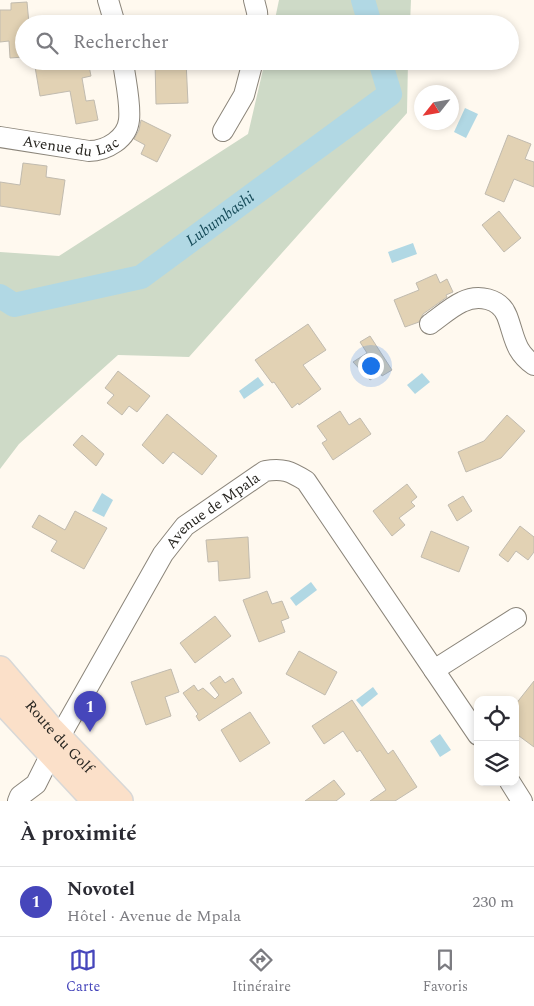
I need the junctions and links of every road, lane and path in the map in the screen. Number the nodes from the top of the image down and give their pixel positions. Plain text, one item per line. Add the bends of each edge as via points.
1 (108, 0) edge
2 (254, 0) edge
3 (112, 15) edge
4 (256, 15) edge
5 (124, 70) edge
6 (251, 70) edge
7 (224, 131) dead end
8 (0, 137) edge
9 (430, 324) dead end
10 (534, 365) edge
11 (516, 618) dead end
12 (0, 670) edge
13 (434, 670) junction
14 (0, 698) edge
15 (474, 729) edge
16 (54, 746) junction
17 (513, 786) edge
18 (36, 792) edge
19 (18, 801) edge
20 (95, 801) edge
21 (120, 801) edge
22 (522, 801) edge

1 - 3 street
2 - 4 street
5 - 8 street, Avenue du Lac via 129,122 118,140 109,147 89,151
6 - 7 street via 244,95
9 - 10 street via 462,302 487,299 498,302 504,309 517,347
11 - 13 street
12 - 16 main road, Route du Golf
13 - 15 street, Avenue de Mpala
13 - 16 street, Avenue de Mpala via 306,481 291,471 277,469 264,472 185,526 173,539
14 - 16 main road
16 - 18 street, Avenue de Mpala
16 - 20 main road
16 - 21 main road, Route du Golf
17 - 22 street
18 - 19 street via 20,796

